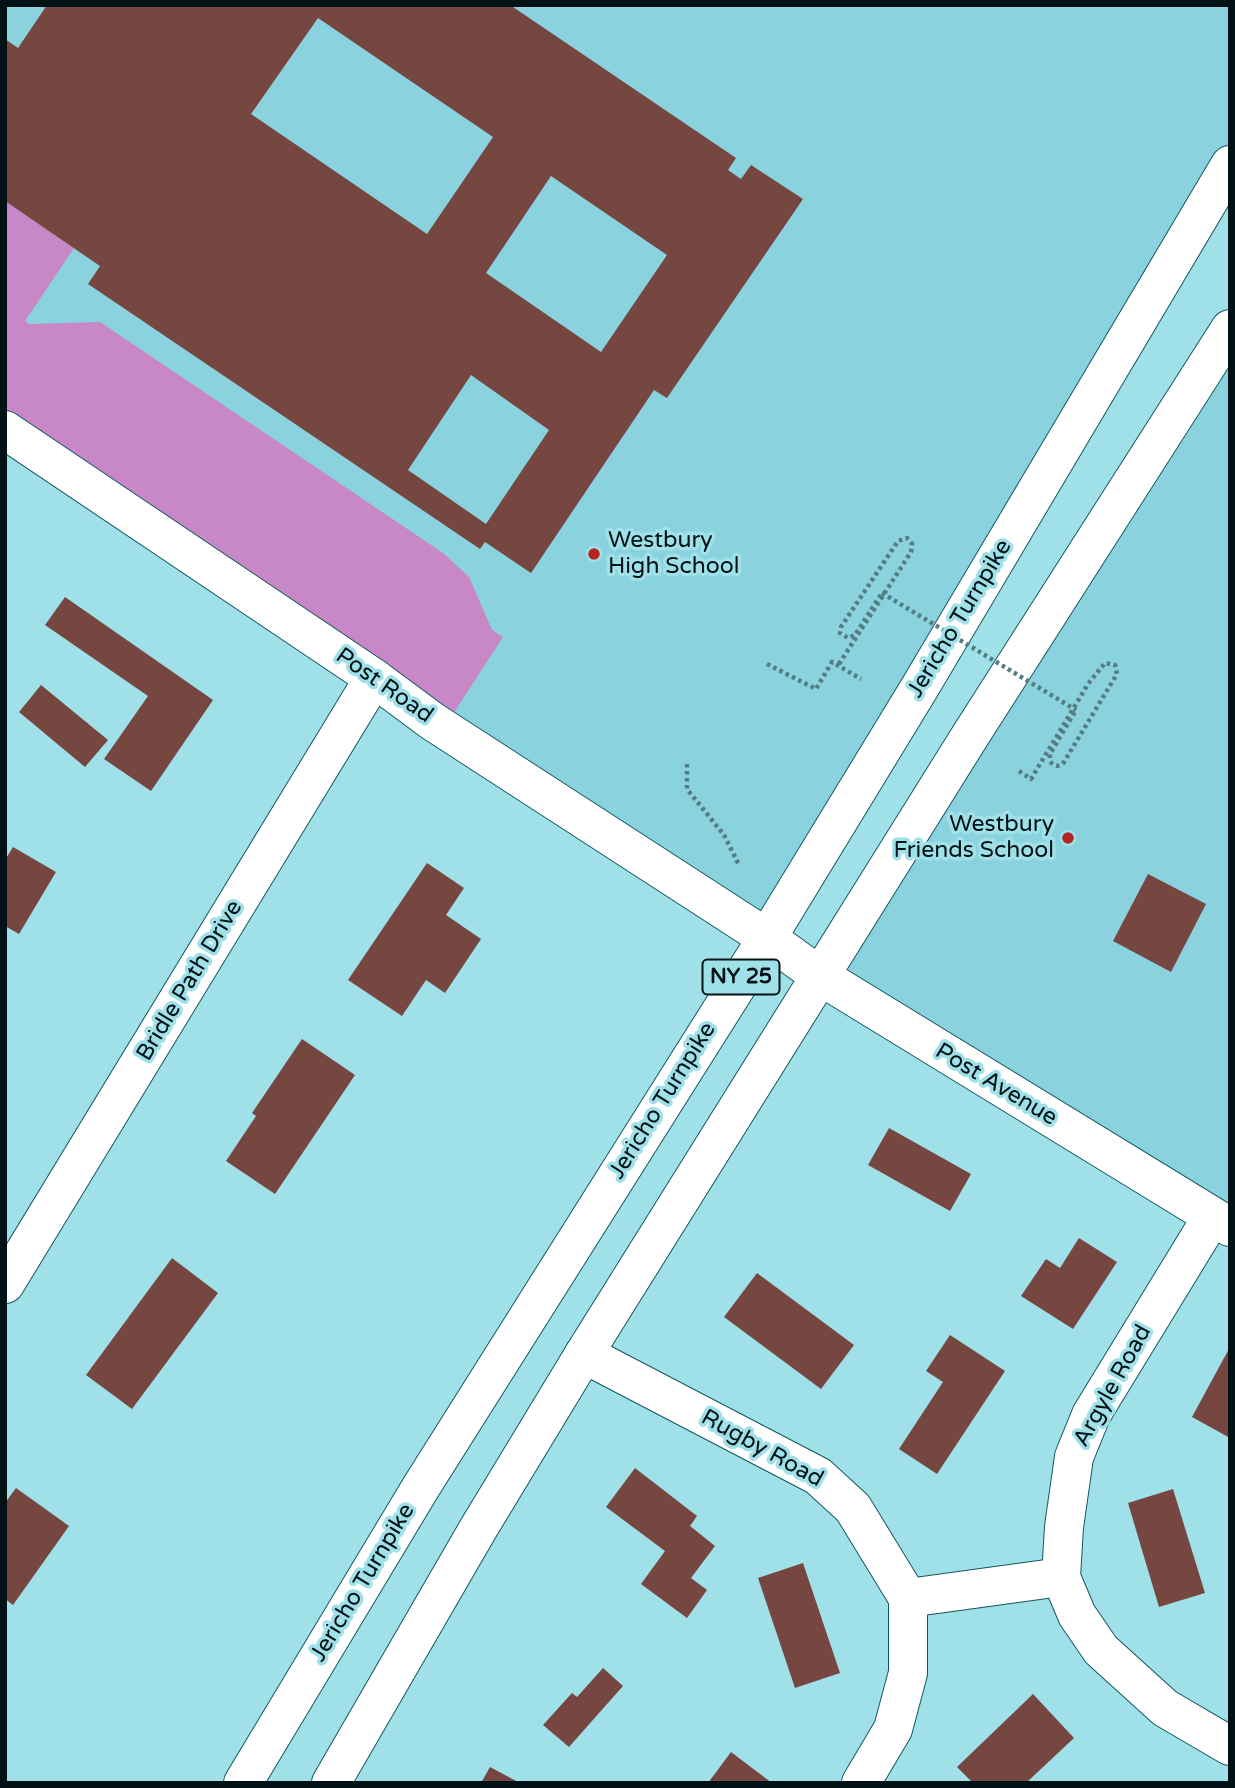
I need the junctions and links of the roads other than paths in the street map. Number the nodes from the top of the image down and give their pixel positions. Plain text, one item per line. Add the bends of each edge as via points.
1 (1230, 165) edge
2 (1230, 329) edge
3 (5, 430) edge
4 (374, 678) junction
5 (766, 938) junction
6 (820, 976) junction
7 (1221, 1222) edge
8 (5, 1284) edge
9 (584, 1354) junction
10 (1060, 1577) junction
11 (908, 1598) junction
12 (1230, 1746) edge
13 (243, 1783) edge
14 (331, 1783) edge
15 (861, 1783) edge

1 - 5 main road, Jericho Turnpike / NY 25
2 - 6 main road, NY 25
3 - 4 main road, Post Road
4 - 5 main road, Post Road via 432,721
4 - 8 main road, Bridle Path Drive
5 - 6 main road, Post Avenue
5 - 13 main road, Jericho Turnpike / NY 25 via 421,1486
6 - 7 main road, Post Avenue
6 - 9 main road, NY 25
7 - 10 main road, Argyle Road via 1091,1415 1073,1457
9 - 11 main road, Rugby Road via 818,1476 853,1508
9 - 14 main road, NY 25
10 - 11 main road
10 - 12 main road, Argyle Road via 1077,1615 1101,1650 1165,1707
11 - 15 main road via 908,1673 893,1729

